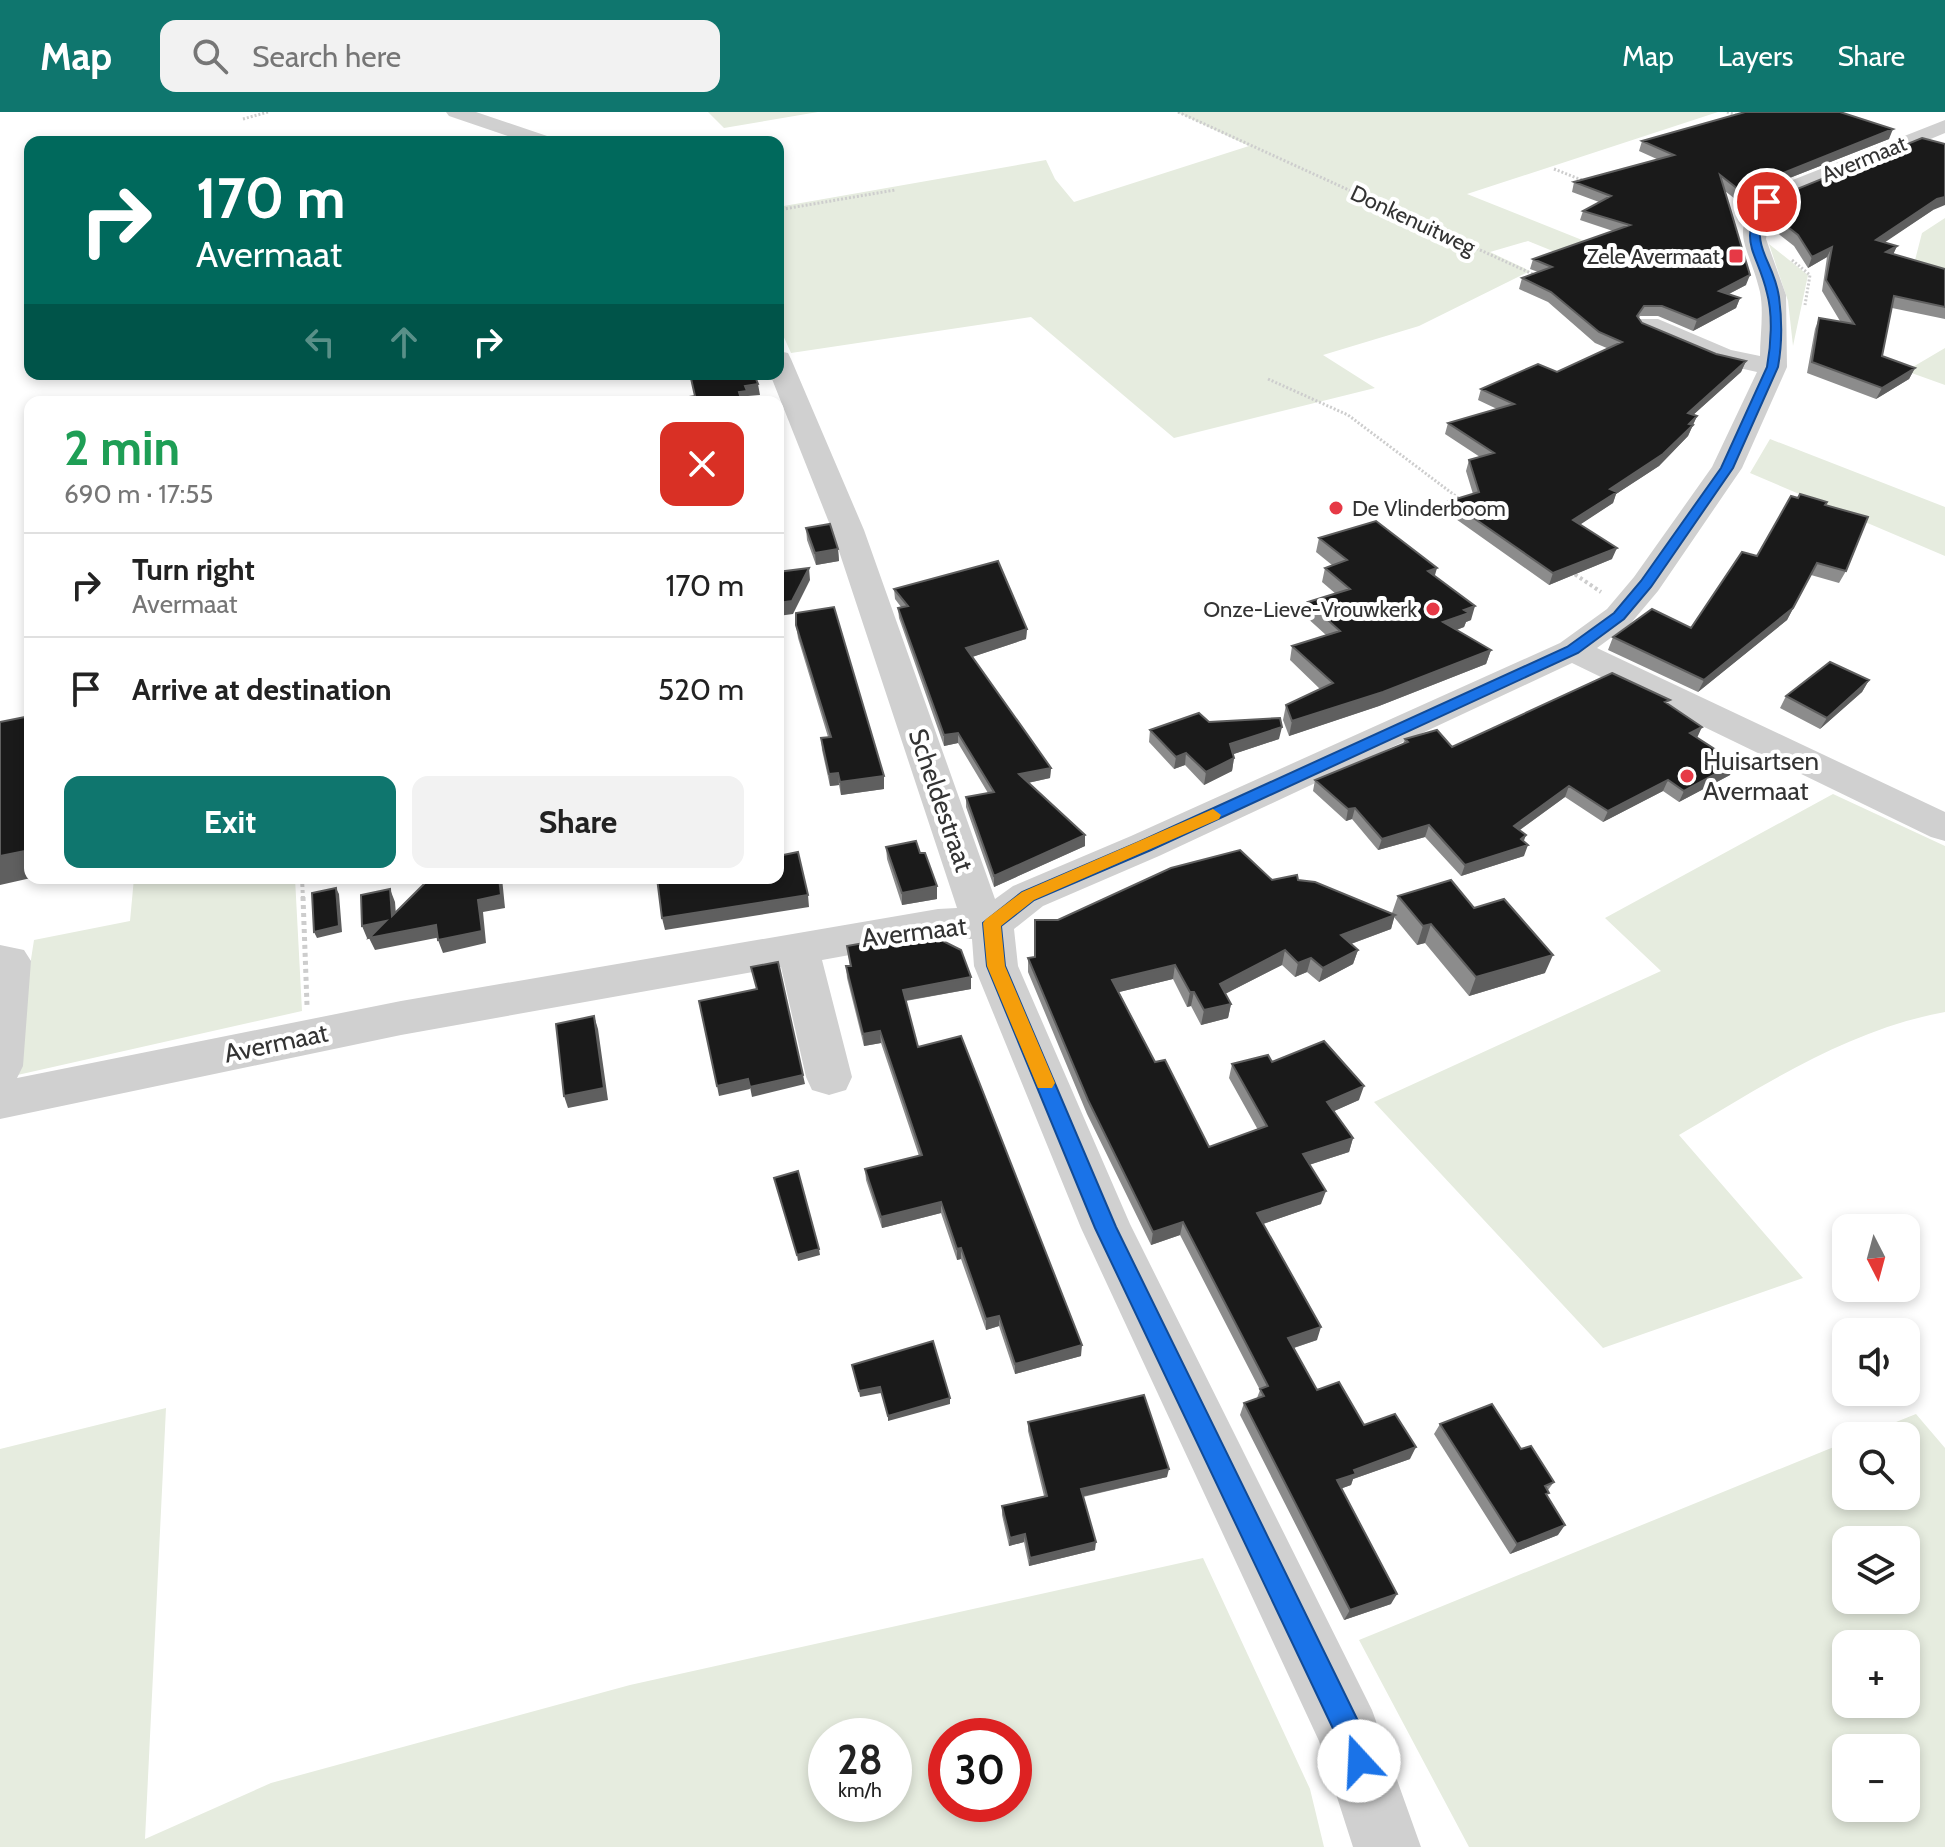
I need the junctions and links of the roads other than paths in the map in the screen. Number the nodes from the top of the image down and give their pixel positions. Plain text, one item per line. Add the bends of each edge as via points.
1 (456, 112) edge
2 (1945, 126) edge
3 (528, 136) edge
4 (1649, 325) edge
5 (1773, 367) junction
6 (784, 374) edge
7 (1572, 650) junction
8 (1945, 828) edge
9 (992, 923) junction
10 (798, 949) junction
11 (0, 961) edge
12 (0, 1066) edge
13 (829, 1077) dead end
14 (0, 1100) edge
15 (1387, 1847) edge

1 - 3 street
2 - 5 street, Avermaat via 1783,192 1760,211 1754,239 1773,295
4 - 5 street via 1723,356
5 - 7 street, Avermaat via 1727,468 1626,608
6 - 9 street, Scheldestraat via 848,530 977,907
7 - 8 street
7 - 9 street, Avermaat via 1028,896
9 - 10 street, Avermaat via 938,924
9 - 15 street, Scheldestraat via 996,966 1106,1228 1349,1733
10 - 13 street
10 - 14 street, Avermaat via 308,1037
11 - 12 street via 9,961

